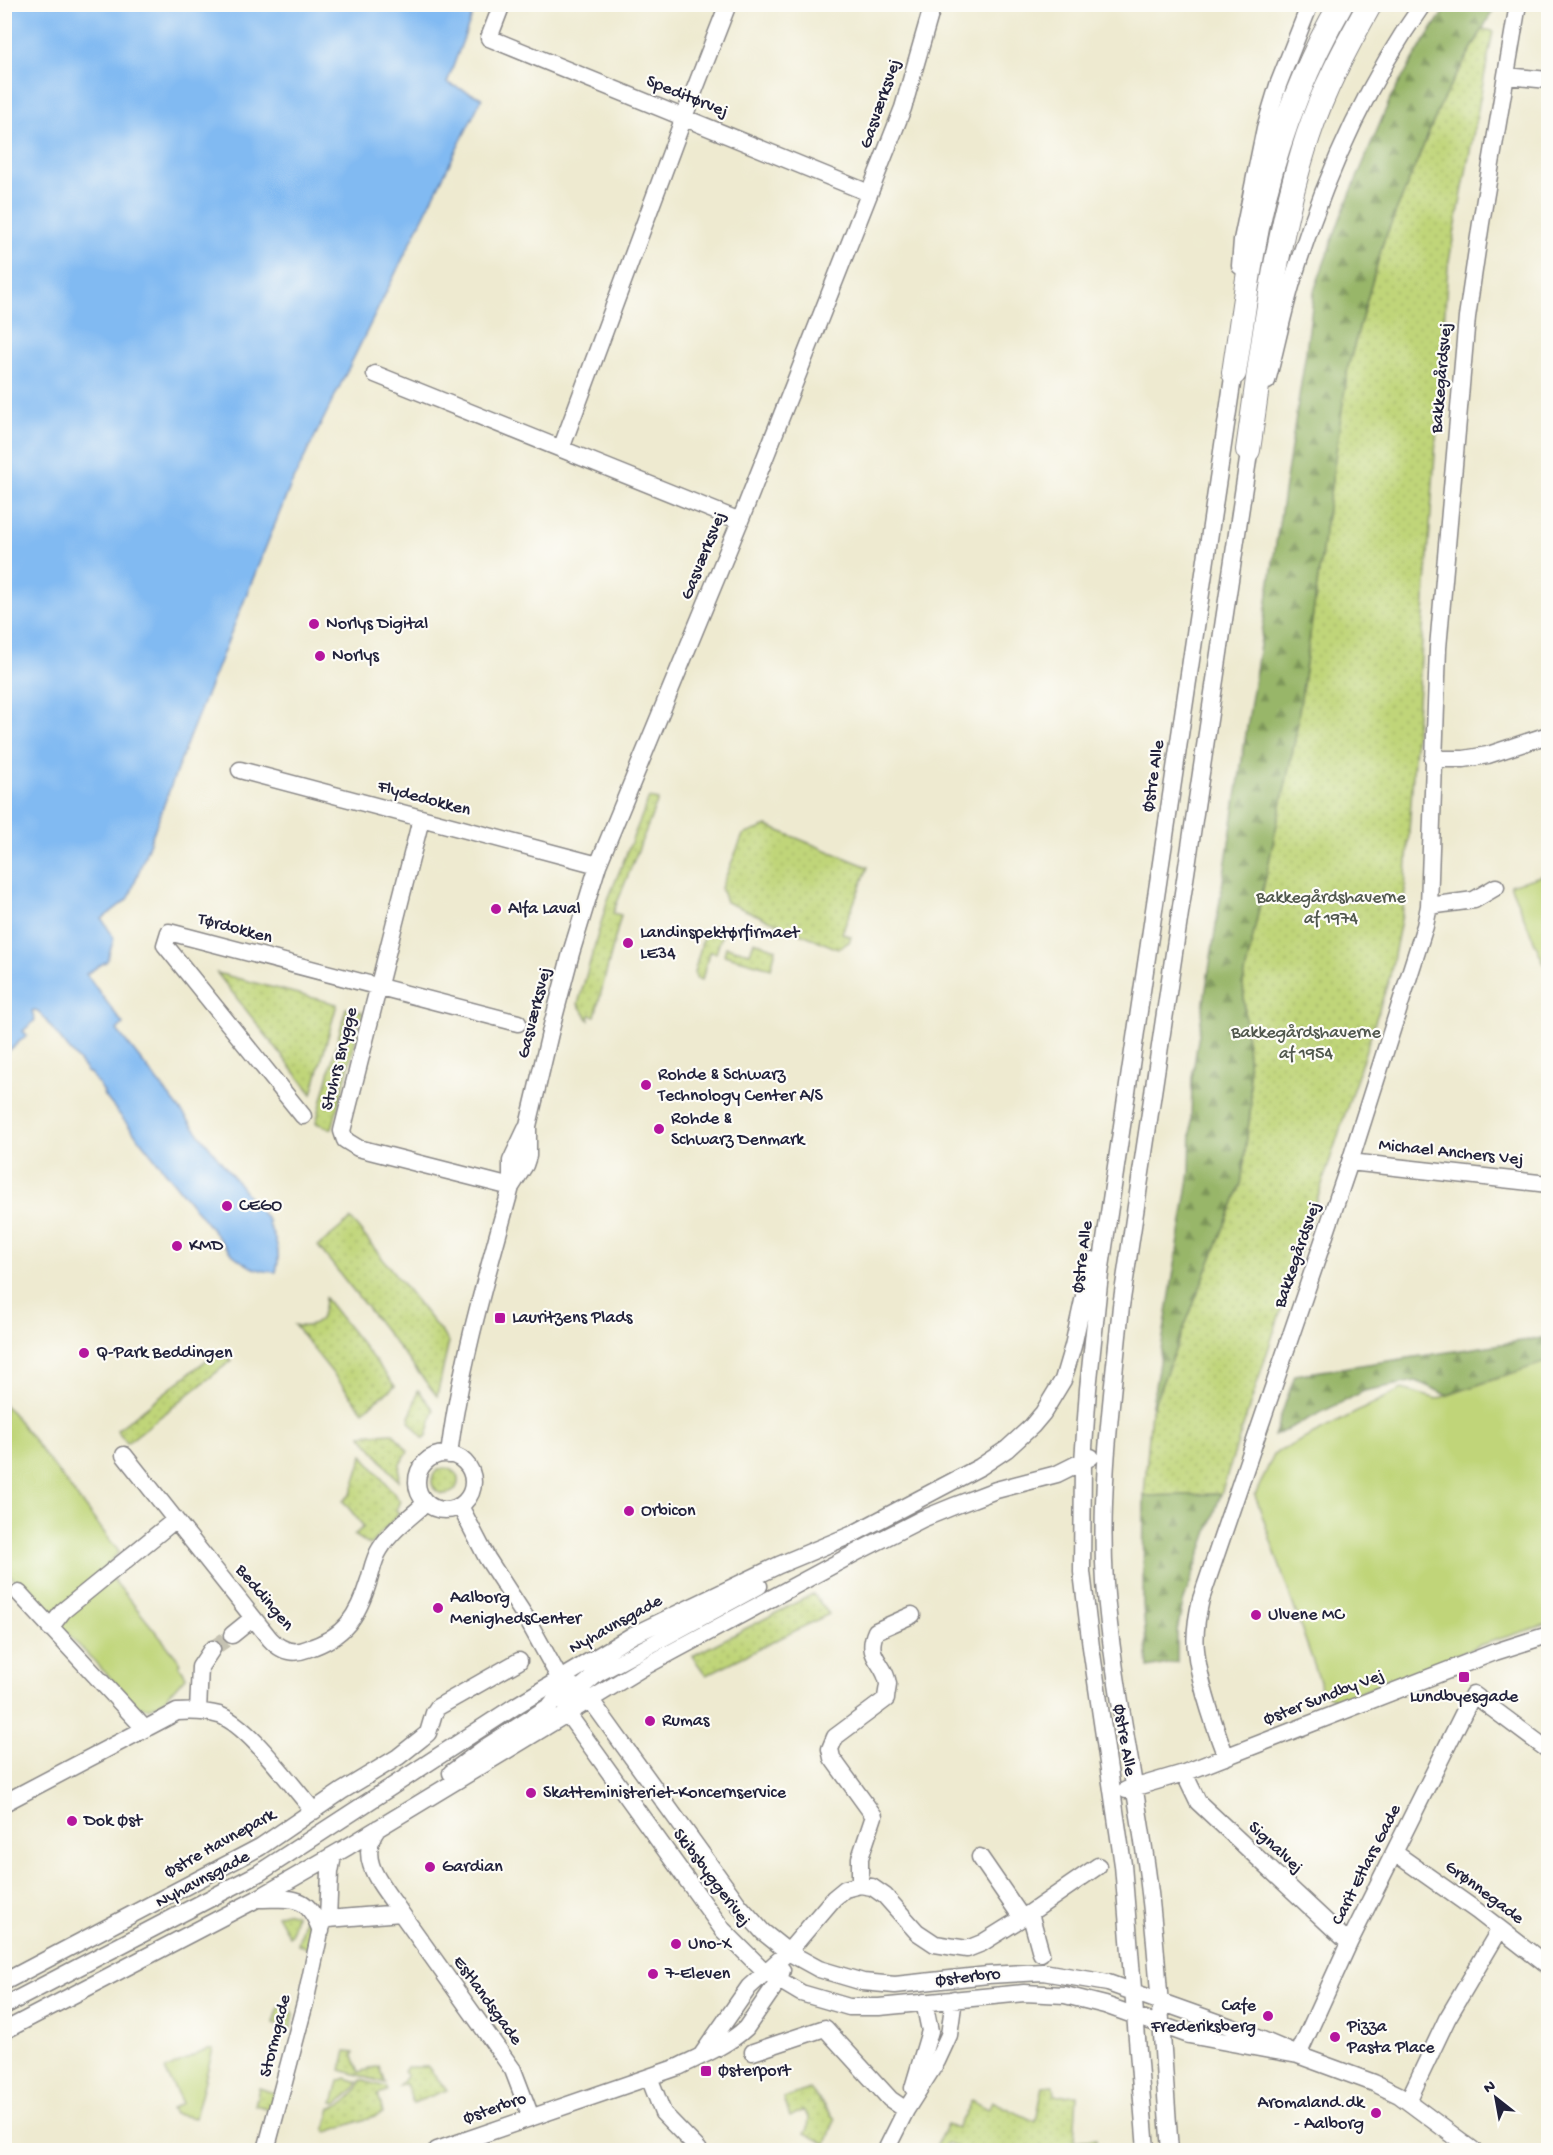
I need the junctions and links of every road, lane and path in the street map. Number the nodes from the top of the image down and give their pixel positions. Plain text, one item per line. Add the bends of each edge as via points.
1 (502, 4) edge
2 (728, 4) edge
3 (933, 4) edge
4 (1310, 4) edge
5 (1341, 4) edge
6 (1370, 4) edge
7 (1423, 4) edge
8 (1518, 4) edge
9 (1506, 76) junction
10 (1548, 80) edge
11 (684, 117) junction
12 (870, 193) junction
13 (1234, 373) junction
14 (375, 374) dead end
15 (561, 450) junction
16 (1248, 450) junction
17 (740, 521) junction
18 (1548, 735) edge
19 (1433, 759) junction
20 (240, 770) dead end
21 (421, 819) junction
22 (598, 865) junction
23 (1496, 887) dead end
24 (1429, 906) junction
25 (379, 987) junction
26 (518, 1023) dead end
27 (303, 1116) dead end
28 (1118, 1148) junction
29 (1350, 1162) junction
30 (1548, 1184) edge
31 (511, 1187) junction
32 (1108, 1436) junction
33 (124, 1455) dead end
34 (449, 1455) junction
35 (1083, 1462) junction
36 (426, 1503) junction
37 (460, 1506) junction
38 (175, 1520) junction
39 (850, 1535) junction
40 (19, 1593) dead end
41 (912, 1615) dead end
42 (253, 1618) junction
43 (50, 1628) junction
44 (232, 1635) tunnel mouth
45 (1548, 1635) edge
46 (212, 1649) tunnel mouth
47 (519, 1660) dead end
48 (560, 1679) junction
49 (584, 1694) junction
50 (198, 1711) junction
51 (567, 1713) junction
52 (145, 1729) junction
53 (1548, 1750) edge
54 (1226, 1757) junction
55 (1184, 1773) junction
56 (1135, 1788) junction
57 (1113, 1793) junction
58 (4, 1803) edge
59 (314, 1811) junction
60 (376, 1830) junction
61 (1395, 1853) junction
62 (333, 1856) junction
63 (980, 1857) dead end
64 (1098, 1866) dead end
65 (860, 1884) junction
66 (257, 1899) junction
67 (401, 1913) junction
68 (1026, 1916) junction
69 (325, 1925) junction
70 (1500, 1929) junction
71 (1349, 1943) junction
72 (788, 1952) junction
73 (1041, 1953) dead end
74 (1548, 1966) edge
75 (772, 1976) junction
76 (4, 1982) edge
77 (1133, 1992) junction
78 (954, 1999) junction
79 (924, 2002) junction
80 (1160, 2002) junction
81 (4, 2006) edge
82 (1135, 2016) junction
83 (1161, 2025) junction
84 (4, 2031) edge
85 (753, 2052) dead end
86 (1298, 2055) junction
87 (649, 2077) junction
88 (1407, 2101) junction
89 (906, 2110) junction
90 (531, 2117) junction
91 (266, 2151) edge
92 (437, 2151) edge
93 (699, 2151) edge
94 (886, 2151) edge
95 (1146, 2151) edge
96 (1170, 2151) edge
97 (1473, 2151) edge

1 - 11 street, Speditørvej via 489,38
2 - 11 street
3 - 12 street, Gasværksvej via 903,108
4 - 13 street, Østre Alle via 1264,128 1242,240
5 - 13 highway via 1298,90 1276,153 1255,244
6 - 16 highway via 1328,87 1293,185
7 - 16 street, Østre Alle via 1374,81 1331,173 1293,281
8 - 9 street, Bakkegårdsvej
9 - 10 street
9 - 19 street, Bakkegårdsvej via 1467,317 1438,648
11 - 12 street, Speditørvej
11 - 15 street
12 - 17 street, Gasværksvej
13 - 28 street, Østre Alle
14 - 15 street
15 - 17 street
16 - 32 street, Østre Alle via 1121,1306
17 - 22 street, Gasværksvej
18 - 19 street via 1488,755
19 - 24 street, Bakkegårdsvej
20 - 21 street, Flydedokken
21 - 22 street, Flydedokken
21 - 25 street, Stuhrs Brygge
22 - 31 street, Gasværksvej via 571,953 528,1126 511,1161
23 - 24 street via 1474,900
24 - 29 street, Bakkegårdsvej
25 - 26 street, Tørdokken
25 - 27 street, Tørdokken via 169,932 165,945
25 - 31 street, Stuhrs Brygge via 342,1131 345,1140 358,1149
28 - 35 street, Østre Alle via 1094,1320
28 - 39 street, Nyhavnsgade via 1068,1364 1043,1413 1007,1449 980,1467
29 - 30 street, Michael Anchers Vej
29 - 54 street, Bakkegårdsvej via 1197,1616 1196,1650
31 - 34 street, Gasværksvej via 463,1374
32 - 35 street via 1102,1448
32 - 56 street, Østre Alle via 1105,1582
33 - 38 street, Beddingen
34 - 36 street via 434,1457 421,1468 417,1486
34 - 37 street via 466,1464 473,1481 468,1499
35 - 49 street via 922,1519
35 - 57 street, Østre Alle via 1082,1572
36 - 37 street via 443,1511
36 - 42 street, Beddingen via 380,1549 363,1600 341,1632 312,1648 287,1651 275,1644
37 - 48 street
38 - 42 street, Beddingen
38 - 43 street via 63,1611
39 - 48 street, Nyhavnsgade via 687,1608
39 - 49 street via 610,1667
40 - 43 street
41 - 65 street via 876,1631 872,1652 888,1684 886,1699 835,1737 830,1749 832,1758 874,1816 860,1858
42 - 44 street
43 - 52 street
45 - 54 street, Øster Sundby Vej
46 - 50 street via 200,1667
47 - 59 street, Østre Havnepark via 438,1707 428,1734
48 - 49 street, Skibsbyggerivej
48 - 51 street, Skibsbyggerivej
48 - 60 street via 557,1697 550,1706 486,1747
48 - 81 street, Nyhavnsgade via 259,1873
49 - 51 street
49 - 72 street, Skibsbyggerivej via 738,1904
50 - 52 street via 177,1712
50 - 59 street via 220,1715 235,1725 269,1757
51 - 60 street
51 - 75 street, Skibsbyggerivej via 708,1912 742,1951
52 - 58 street
53 - 61 street, Carit Etlars Gade via 1473,1694
54 - 55 street, Øster Sundby Vej
55 - 56 street, Øster Sundby Vej
55 - 71 street, Signalvej via 1198,1802
56 - 57 street, Øster Sundby Vej
56 - 80 street, Østre Alle
57 - 77 street, Østre Alle via 1124,1865
59 - 76 street, Østre Havnepark via 253,1852
60 - 62 street
60 - 67 street, Estlandsgade via 369,1847 369,1864
61 - 70 street, Grønnegade
61 - 71 street, Carit Etlars Gade
62 - 66 street
62 - 69 street, Stormgade
63 - 68 street
64 - 68 street, Østerbro
65 - 68 street, Østerbro via 885,1896 917,1932 935,1944 953,1948 967,1949 982,1943
65 - 72 street, Østerbro via 834,1898
66 - 69 street via 305,1903
66 - 84 street
67 - 69 street
67 - 90 street, Estlandsgade via 513,2070
68 - 73 street
69 - 91 street, Stormgade
70 - 74 street, Grønnegade
70 - 88 street
71 - 86 street, Carit Etlars Gade
72 - 75 street, Østerbro
72 - 77 street, Østerbro via 819,1969 863,1982 895,1985 1043,1972 1108,1983
75 - 79 street, Østerbro via 801,1993 849,2007
75 - 87 street, Østerbro via 749,1987 700,2056
77 - 80 street, Østerbro
77 - 82 street, Østre Alle
78 - 79 street, Østerbro
78 - 82 street, Østerbro via 1047,1993 1082,1999
78 - 89 street via 949,2035
79 - 89 street via 930,2031
80 - 83 street, Østre Alle
80 - 86 street, Østerbro
82 - 83 street, Østerbro
82 - 95 street, Østre Alle
83 - 86 street, Østerbro via 1189,2035
83 - 96 street, Østre Alle
85 - 89 street via 825,2028 890,2099
86 - 88 street
87 - 90 street, Østerbro
87 - 93 street via 663,2113
88 - 97 street
89 - 94 street
90 - 92 street, Østerbro

